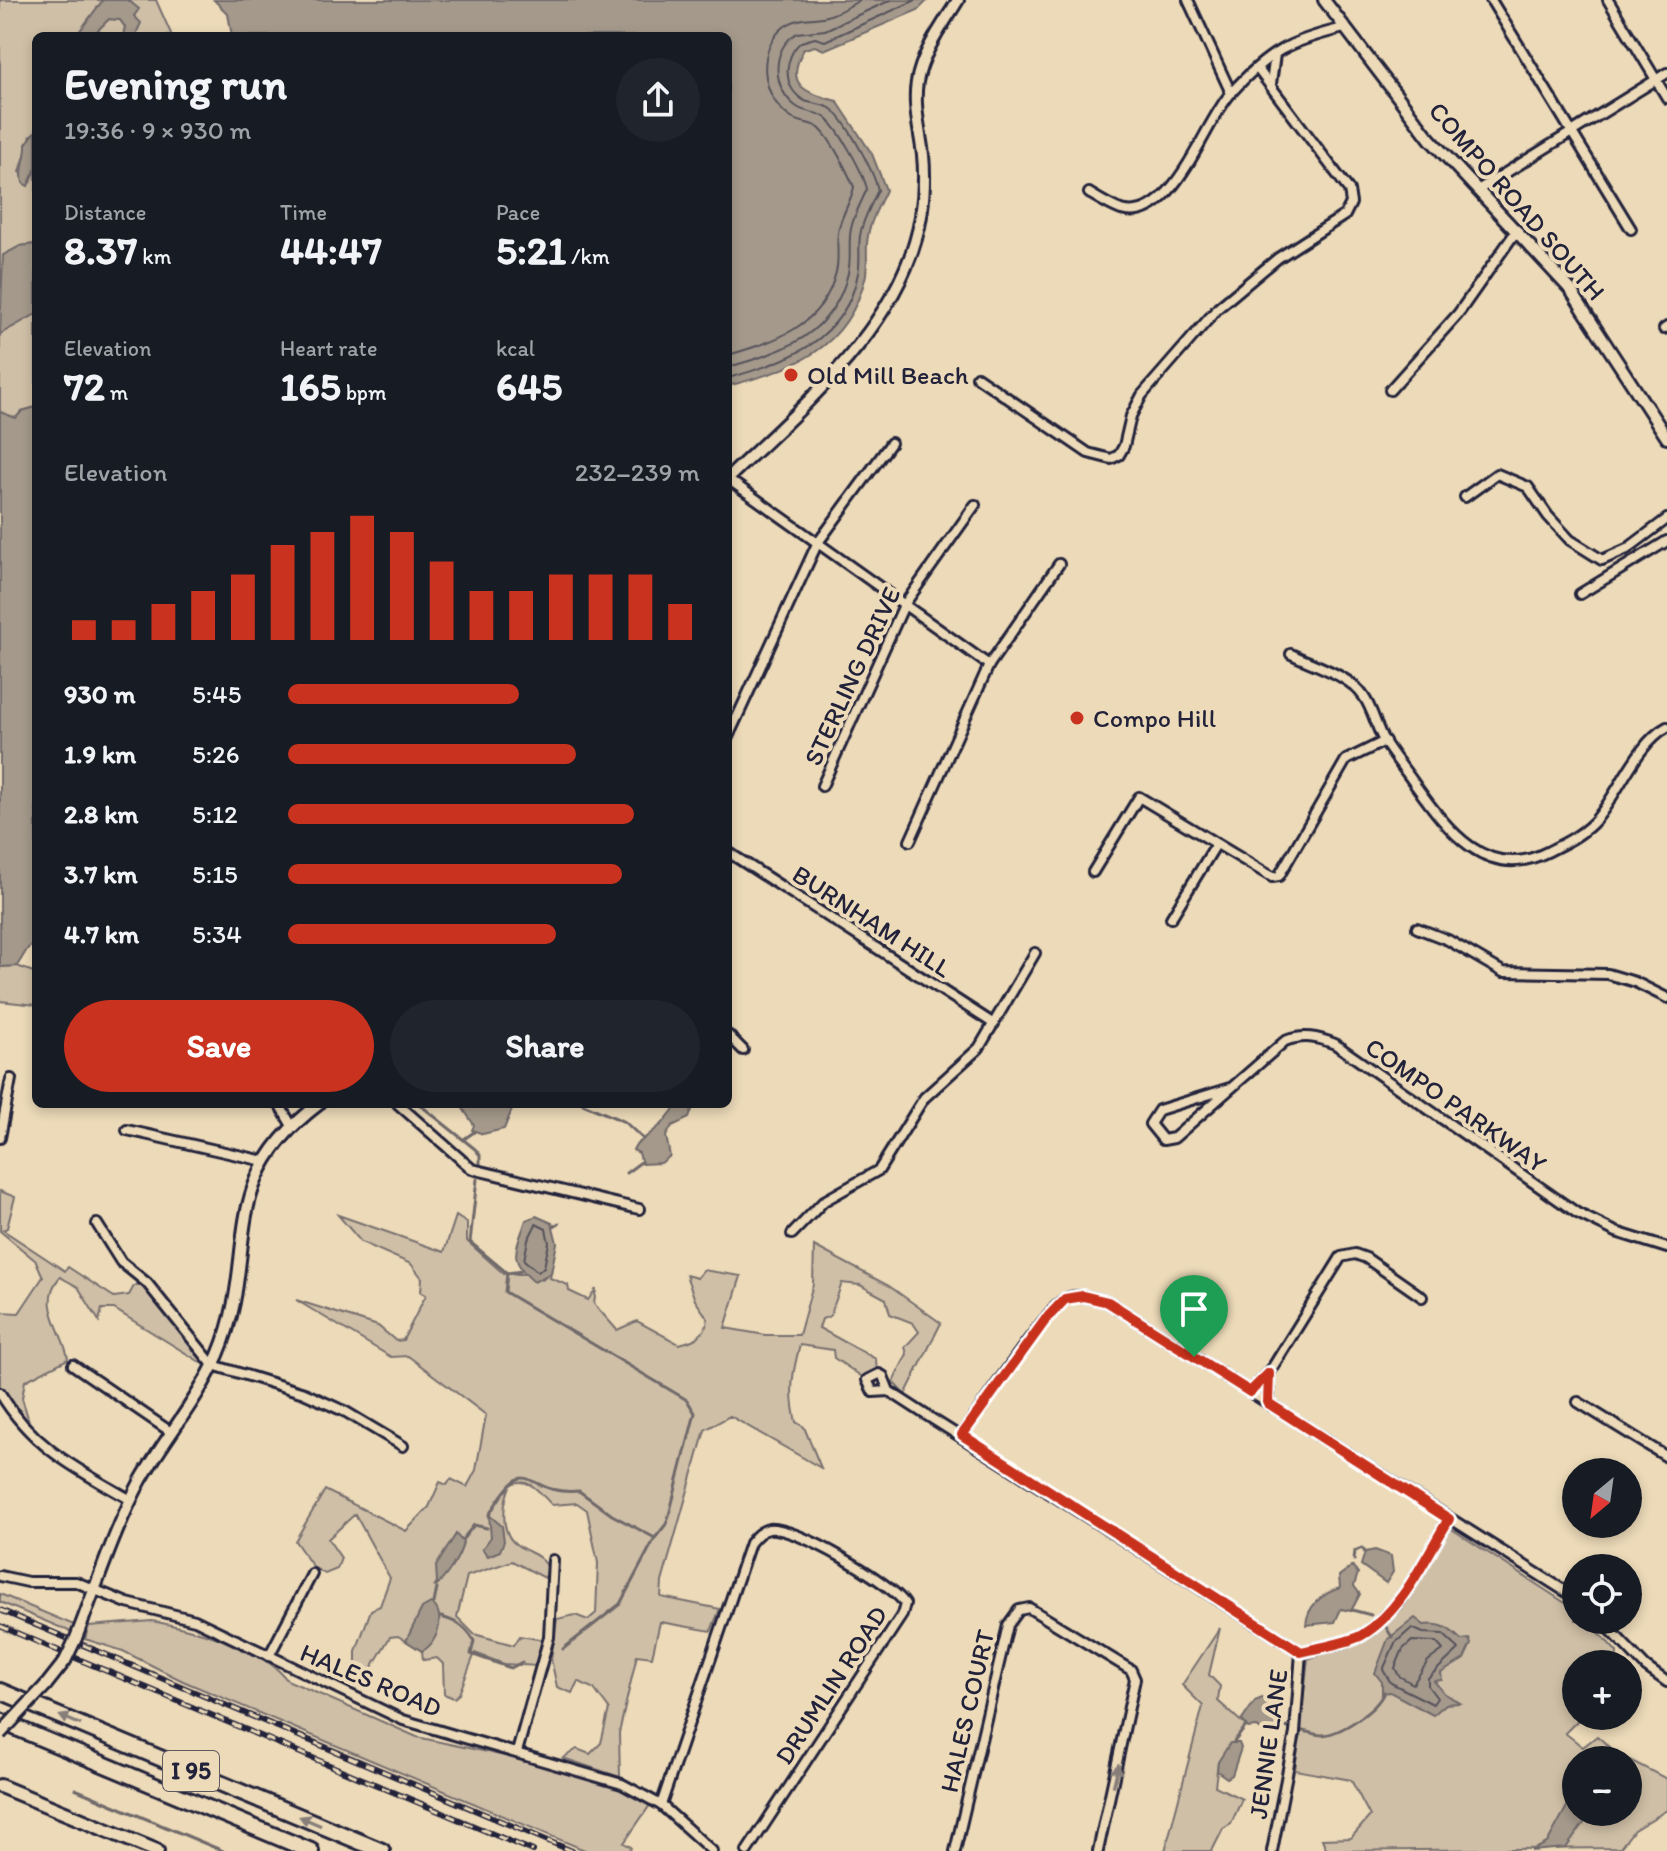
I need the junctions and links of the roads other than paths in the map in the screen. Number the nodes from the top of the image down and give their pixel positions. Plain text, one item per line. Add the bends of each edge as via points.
1 (958, 0) edge
2 (1188, 0) edge
3 (1324, 0) edge
4 (1491, 0) edge
5 (1608, 0) edge
6 (1344, 28) junction
7 (1276, 51) junction
8 (1257, 68) junction
9 (1667, 73) edge
10 (1656, 80) junction
11 (1271, 85) junction
12 (1231, 93) junction
13 (1667, 98) edge
14 (1570, 131) junction
15 (1478, 190) junction
16 (1089, 193) dead end
17 (1631, 229) dead end
18 (1517, 230) junction
19 (977, 377) dead end
20 (1390, 390) dead end
21 (1667, 438) edge
22 (891, 443) dead end
23 (732, 474) edge
24 (732, 481) edge
25 (1465, 497) dead end
26 (975, 505) dead end
27 (1667, 519) edge
28 (1667, 541) edge
29 (817, 544) junction
30 (1059, 564) dead end
31 (1580, 594) dead end
32 (904, 605) junction
33 (1291, 654) dead end
34 (989, 665) junction
35 (1667, 727) edge
36 (732, 728) edge
37 (1385, 741) junction
38 (822, 786) dead end
39 (910, 841) dead end
40 (1215, 846) junction
41 (732, 855) edge
42 (1093, 872) dead end
43 (1171, 918) dead end
44 (1417, 928) dead end
45 (1035, 953) dead end
46 (1667, 998) edge
47 (994, 1024) junction
48 (732, 1039) edge
49 (743, 1050) dead end
50 (11, 1079) dead end
51 (1230, 1088) junction
52 (281, 1108) edge
53 (314, 1108) edge
54 (403, 1108) edge
55 (292, 1126) junction
56 (127, 1130) dead end
57 (0, 1138) edge
58 (264, 1161) junction
59 (639, 1209) dead end
60 (97, 1224) dead end
61 (792, 1234) dead end
62 (1667, 1248) edge
63 (1422, 1297) dead end
64 (73, 1365) dead end
65 (213, 1365) junction
66 (1269, 1373) junction
67 (889, 1391) dead end
68 (1250, 1392) junction
69 (0, 1393) edge
70 (1578, 1402) dead end
71 (1268, 1403) junction
72 (171, 1432) junction
73 (962, 1435) junction
74 (403, 1446) dead end
75 (1667, 1457) edge
76 (131, 1500) junction
77 (1449, 1519) junction
78 (553, 1560) dead end
79 (312, 1574) dead end
80 (0, 1576) edge
81 (1562, 1589) edge
82 (95, 1590) junction
83 (1614, 1634) edge
84 (1301, 1652) junction
85 (269, 1656) junction
86 (1667, 1682) edge
87 (0, 1691) edge
88 (0, 1721) edge
89 (0, 1734) edge
90 (517, 1752) junction
91 (0, 1786) edge
92 (661, 1805) junction
93 (157, 1851) edge
94 (311, 1851) edge
95 (382, 1851) edge
96 (712, 1851) edge
97 (747, 1851) edge
98 (955, 1851) edge
99 (1098, 1851) edge
100 (1272, 1851) edge

1 - 23 street via 918,76 924,186 905,267 833,376
2 - 12 street
3 - 6 street, COMPO ROAD SOUTH
4 - 14 street
5 - 10 street
6 - 7 street via 1294,40
6 - 15 street, COMPO ROAD SOUTH via 1430,139
7 - 8 street
7 - 11 street
8 - 11 street
8 - 12 street
9 - 10 street
10 - 13 street
10 - 14 street
11 - 19 street via 1349,190 1348,210 1218,308 1142,395 1119,455 1100,459 1088,453
12 - 16 street via 1174,186 1157,203 1140,211 1123,210
14 - 15 street
14 - 17 street
15 - 18 street, COMPO ROAD SOUTH
18 - 20 street via 1458,314
18 - 21 street, COMPO ROAD SOUTH via 1578,300
22 - 29 street
24 - 29 street
25 - 27 street via 1497,474 1518,480 1570,540 1602,560 1627,549
26 - 32 street, STERLING DRIVE
28 - 31 street
29 - 32 street
29 - 36 street
30 - 34 street
32 - 34 street
32 - 38 street, STERLING DRIVE
33 - 37 street via 1354,686
34 - 39 street
35 - 37 street via 1594,821 1543,854 1523,860 1479,854 1461,842
37 - 40 street via 1346,760 1279,876
40 - 42 street via 1139,797
40 - 43 street
41 - 47 street, BURNHAM HILL
44 - 46 street via 1503,972 1608,974
45 - 47 street
47 - 61 street via 979,1048 924,1098 879,1170 824,1201
48 - 49 street
50 - 57 street
51 - 51 street, COMPO PARKWAY via 1174,1138 1163,1140 1150,1124 1159,1110
51 - 62 street, COMPO PARKWAY via 1285,1041 1317,1037 1335,1044 1577,1213
52 - 55 street
53 - 55 street
54 - 59 street via 472,1169
55 - 58 street
56 - 58 street
58 - 65 street via 248,1201 231,1311
60 - 65 street via 121,1262 147,1283
63 - 66 street via 1366,1258 1341,1257
64 - 72 street
65 - 72 street
65 - 74 street via 304,1393
66 - 68 street
66 - 71 street
67 - 73 street, JENNIE LANE
68 - 71 street
68 - 73 street via 1108,1302 1083,1296 1065,1299 1046,1319
69 - 76 street via 39,1443
70 - 75 street
71 - 77 street
72 - 76 street
73 - 84 street, JENNIE LANE
76 - 82 street
77 - 81 street
77 - 84 street via 1382,1618 1361,1635
78 - 90 street via 549,1637
79 - 85 street
80 - 82 street, HALES ROAD via 70,1581
82 - 85 street, HALES ROAD via 195,1620
82 - 89 street, bridge via 65,1661
83 - 86 street
84 - 100 street, JENNIE LANE via 1295,1733
85 - 90 street, HALES ROAD via 403,1720
95 -> 87 highway, I 95
88 - 94 highway, I 95
90 - 92 street, HALES ROAD via 596,1774
91 - 93 main road
92 - 96 street, HALES ROAD
92 - 97 street, DRUMLIN ROAD via 750,1543 771,1528 784,1530 842,1559 893,1589 905,1604 902,1615
99 -> 98 street, HALES COURT via 1135,1679 1131,1670 1029,1608 1019,1610 1008,1625

